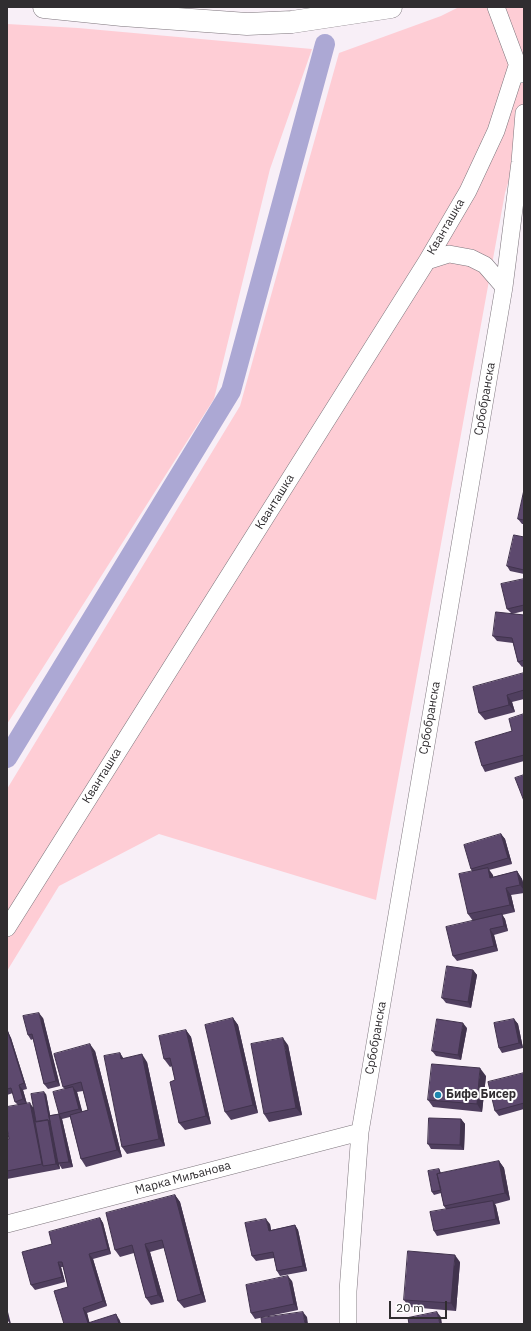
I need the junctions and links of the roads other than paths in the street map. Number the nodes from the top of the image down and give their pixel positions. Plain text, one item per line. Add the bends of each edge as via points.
1 (44, 7) edge
2 (390, 7) edge
3 (496, 7) edge
4 (518, 64) junction
5 (524, 83) edge
6 (524, 113) edge
7 (427, 261) junction
8 (504, 288) junction
9 (7, 928) edge
10 (360, 1132) junction
11 (7, 1224) edge
12 (348, 1324) edge

1 - 2 main road via 247,24 292,22
3 - 4 street
4 - 5 street
4 - 7 street, Кванташка via 496,131 468,191
6 - 8 street, Србобранска
7 - 8 street via 449,254 471,258 485,265
7 - 9 street, Кванташка
8 - 10 street, Србобранска
10 - 11 street, Марка Миљанова
10 - 12 street, Србобранска via 348,1290

